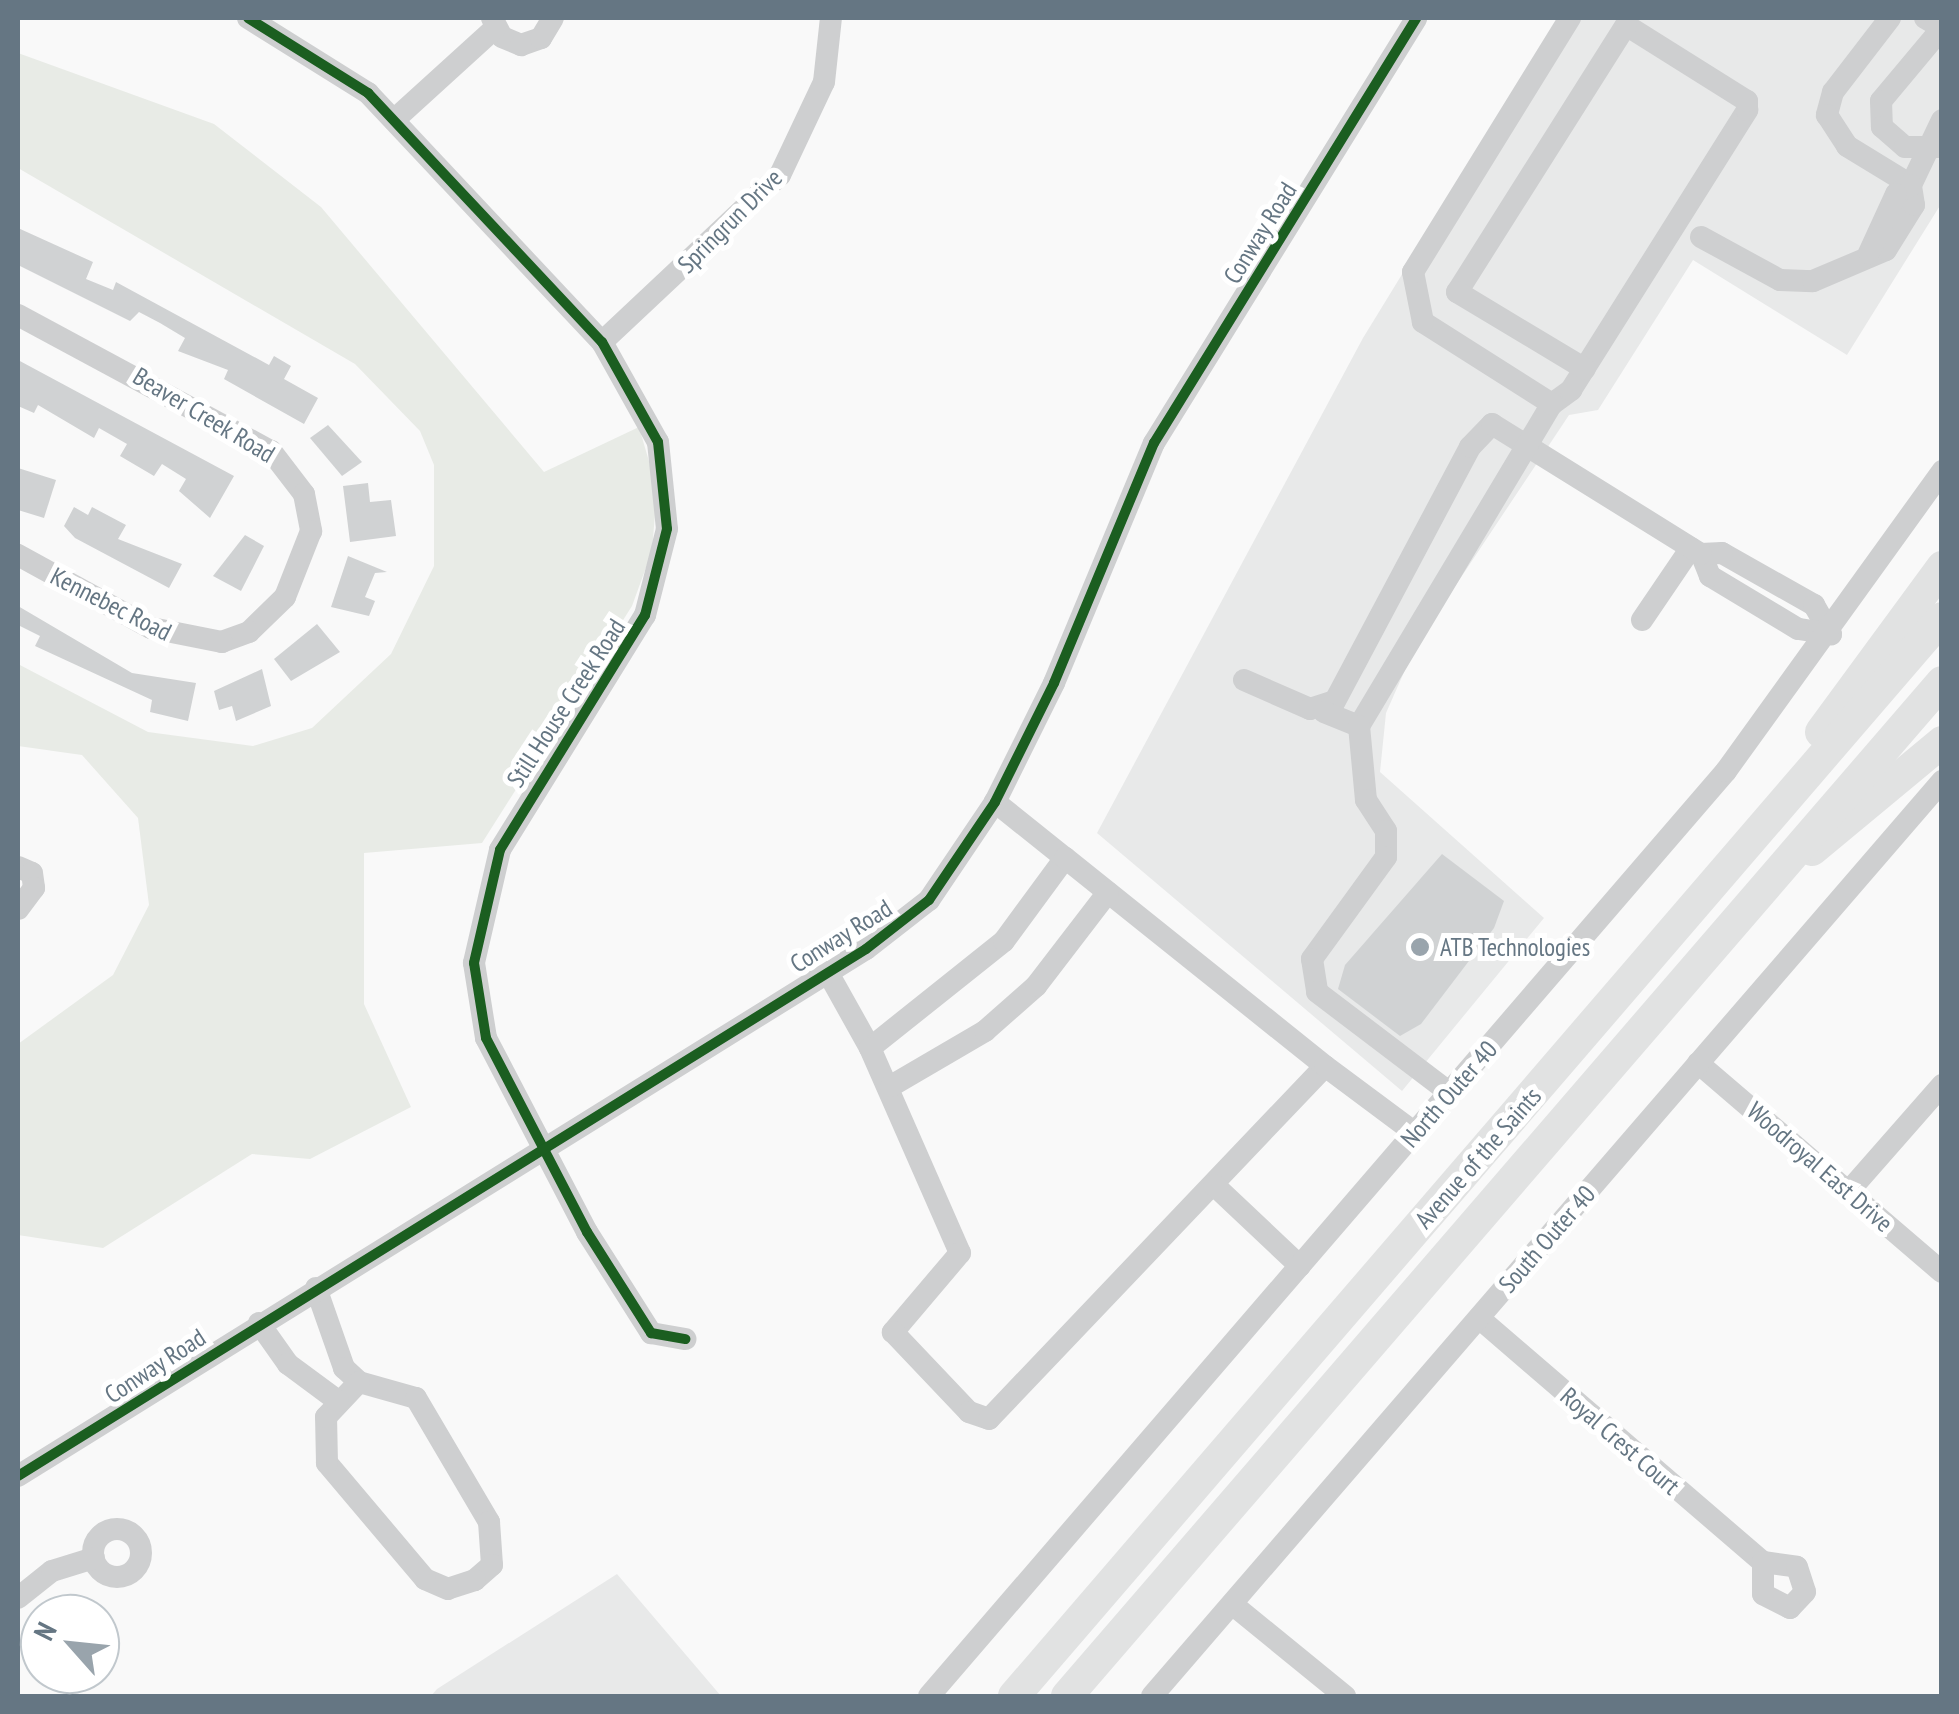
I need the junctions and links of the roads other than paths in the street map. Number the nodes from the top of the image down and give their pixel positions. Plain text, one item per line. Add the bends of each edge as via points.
1 (248, 18) edge
2 (553, 18) edge
3 (831, 18) edge
4 (1416, 18) edge
5 (1570, 18) edge
6 (1890, 18) edge
7 (1925, 18) edge
8 (494, 23) edge
9 (1882, 118) junction
10 (394, 120) junction
11 (1942, 120) edge
12 (1843, 140) junction
13 (1937, 149) edge
14 (1912, 185) junction
15 (1701, 237) dead end
16 (18, 315) edge
17 (602, 342) junction
18 (1585, 369) junction
19 (1552, 404) junction
20 (1529, 445) junction
21 (1942, 471) edge
22 (1696, 551) junction
23 (18, 554) edge
24 (1942, 566) edge
25 (298, 572) joint
26 (1942, 618) edge
27 (1642, 620) dead end
28 (1831, 634) junction
29 (1244, 680) dead end
30 (1942, 682) edge
31 (1324, 712) junction
32 (1360, 726) junction
33 (1942, 742) edge
34 (1942, 781) edge
35 (1796, 782) junction
36 (995, 802) junction
37 (1065, 858) junction
38 (25, 870) edge
39 (1768, 882) junction
40 (1108, 892) junction
41 (18, 909) edge
42 (827, 971) junction
43 (870, 1048) junction
44 (1698, 1064) junction
45 (1325, 1066) junction
46 (1942, 1085) edge
47 (891, 1086) junction
48 (1450, 1093) junction
49 (1415, 1133) junction
50 (544, 1144) junction
51 (1214, 1185) junction
52 (1849, 1191) junction
53 (1300, 1266) junction
54 (1942, 1272) edge
55 (316, 1288) junction
56 (1479, 1318) junction
57 (259, 1323) junction
58 (685, 1339) dead end
59 (336, 1350) junction
60 (307, 1373) junction
61 (359, 1382) junction
62 (338, 1401) junction
63 (18, 1476) edge
64 (94, 1558) dead end
65 (1763, 1562) dead end
66 (18, 1598) edge
67 (1232, 1604) junction
68 (930, 1696) edge
69 (1014, 1696) edge
70 (1067, 1696) edge
71 (1152, 1696) edge
72 (1345, 1696) edge

1 - 10 street, Still House Creek Road via 323,58
2 - 8 street via 532,43 511,43
3 - 17 street, Springrun Drive via 824,82 780,176
4 - 36 street, Conway Road via 1154,443
5 - 19 street via 1412,272 1423,322
6 - 12 street via 1833,92 1827,115
7 - 9 street via 1942,28 1882,102
8 - 10 street
9 - 12 street
9 - 13 street via 1905,147
10 - 17 street, Still House Creek Road
11 - 13 street
12 - 14 street
13 - 14 street
14 - 15 street via 1905,220 1886,250 1869,253 1845,272 1780,280
16 - 25 street, Beaver Creek Road via 279,456 309,509
17 - 50 street, Still House Creek Road via 658,442 668,488 660,574 628,650 500,850 475,946 486,1038
18 - 18 street via 1747,110 1747,100 1626,25 1457,292
18 - 19 street
19 - 20 street
20 - 22 street
20 - 31 street via 1483,426
20 - 32 street
21 - 28 street, North Outer 40
22 - 27 street
22 - 28 street via 1722,553 1814,605
23 - 25 street, Kennebec Road via 186,642 249,632
24 - 35 highway via 1834,706
26 - 35 highway, Avenue of the Saints
28 - 48 street, North Outer 40
29 - 31 street
30 - 39 highway, Avenue of the Saints
31 - 32 street
32 - 48 street via 1366,800 1386,831 1386,858 1312,959 1317,992
33 - 39 highway
34 - 44 street, South Outer 40
35 - 69 highway, Avenue of the Saints
36 - 37 street
36 - 42 street, Conway Road via 930,900
37 - 40 street
37 - 43 street via 1004,941
38 - 41 street
39 - 70 highway, Avenue of the Saints
40 - 45 street
40 - 47 street via 1036,986 984,1031
42 - 43 street
42 - 50 street, Conway Road
43 - 47 street
44 - 52 street, Woodroyal East Drive
44 - 56 street, South Outer 40
45 - 49 street
45 - 51 street
46 - 52 street
47 - 51 street via 917,1168 960,1252 893,1332 969,1412 989,1419
48 - 49 street, North Outer 40
49 - 53 street, North Outer 40
50 - 55 street, Conway Road
50 - 58 street, Still House Creek Road via 627,1302 651,1333
51 - 53 street
52 - 54 street, Woodroyal East Drive
53 - 68 street, North Outer 40
55 - 57 street, Conway Road
55 - 59 street
56 - 65 street, Royal Crest Court
56 - 67 street, South Outer 40
57 - 60 street
57 - 63 street, Conway Road
59 - 60 street
59 - 61 street
60 - 62 street
61 - 62 street
61 - 62 street via 416,1398 489,1522 492,1565 475,1580 448,1589 424,1579 328,1463 324,1428
64 - 66 street via 52,1571
67 - 71 street, South Outer 40
67 - 72 street

